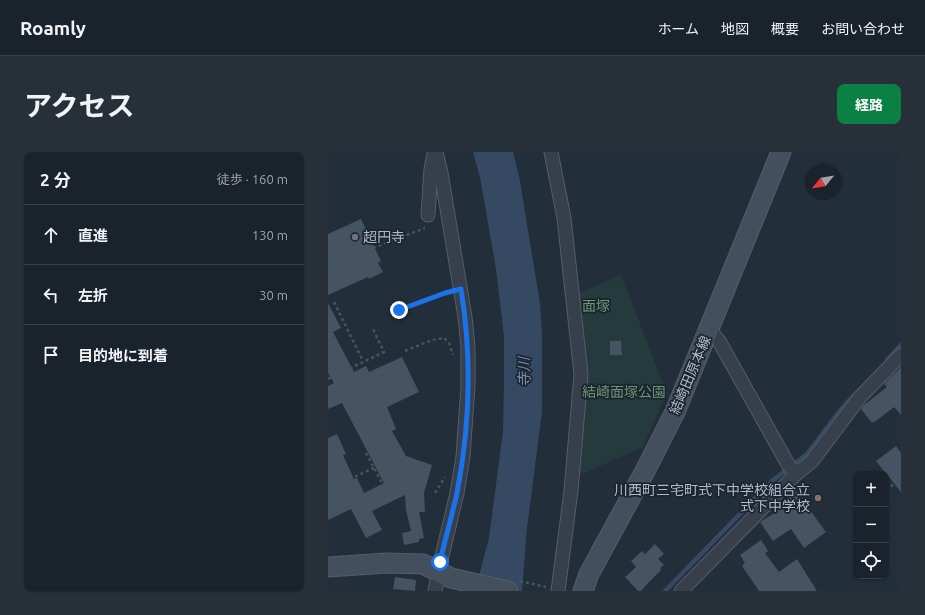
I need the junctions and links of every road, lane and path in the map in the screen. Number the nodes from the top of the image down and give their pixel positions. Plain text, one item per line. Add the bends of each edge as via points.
1 (435, 152) edge
2 (551, 152) edge
3 (781, 152) edge
4 (428, 215) joint
5 (328, 265) edge
6 (461, 289) junction
7 (334, 302) dead end
8 (399, 310) dead end
9 (373, 329) dead end
10 (709, 329) junction
11 (405, 351) dead end
12 (901, 355) edge
13 (454, 357) dead end
14 (363, 361) junction
15 (328, 379) edge
16 (366, 453) dead end
17 (374, 468) junction
18 (796, 474) junction
19 (382, 483) dead end
20 (894, 484) dead end
21 (889, 488) edge
22 (328, 518) edge
23 (328, 567) edge
24 (445, 575) junction
25 (435, 591) edge
26 (508, 591) edge
27 (558, 591) edge
28 (583, 591) edge
29 (680, 591) edge

1 - 4 street via 431,169
1 - 6 street via 442,173
2 - 27 street via 564,218 581,374 571,491
3 - 10 main road, 結崎田原本線
4 - 5 path via 430,222 427,228
6 - 8 path
6 - 24 street via 468,347 466,426
7 - 14 path
9 - 14 path via 384,352
10 - 18 street via 719,341 789,466
10 - 28 main road, 結崎田原本線 via 675,412 589,574
11 - 13 path via 444,338
12 - 18 street via 860,397 812,461
14 - 15 path
16 - 17 path
17 - 19 path
17 - 22 path via 330,488 340,510
18 - 29 street
20 - 21 path
23 - 24 main road via 387,563 423,564
24 - 25 street
24 - 26 main road

